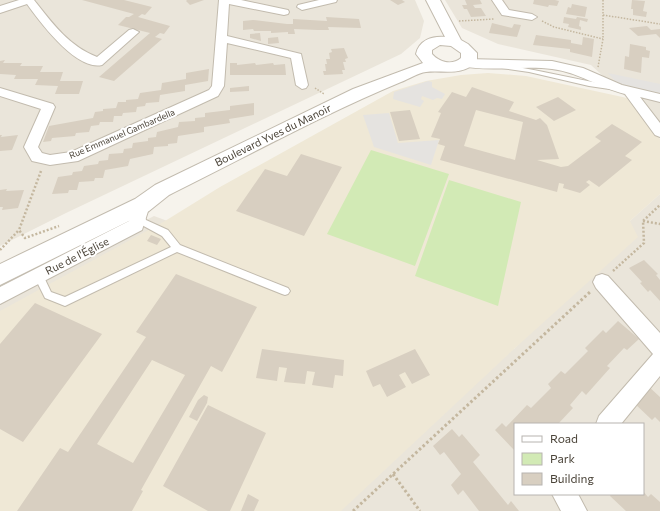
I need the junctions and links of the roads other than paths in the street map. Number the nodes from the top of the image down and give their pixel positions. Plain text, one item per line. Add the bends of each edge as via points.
1 (29, 0) edge
2 (225, 0) edge
3 (332, 0) edge
4 (423, 0) edge
5 (433, 0) edge
6 (497, 0) edge
7 (302, 7) dead end
8 (0, 10) edge
9 (284, 12) dead end
10 (532, 17) road end
11 (133, 32) dead end
12 (222, 38) junction
13 (430, 47) junction
14 (462, 52) junction
15 (510, 63) junction
16 (490, 64) junction
17 (440, 66) junction
18 (385, 83) junction
19 (302, 85) road end
20 (624, 89) junction
21 (0, 92) edge
22 (660, 98) edge
23 (660, 132) edge
24 (162, 190) junction
25 (139, 214) junction
26 (177, 248) junction
27 (0, 260) edge
28 (0, 275) edge
29 (39, 276) junction
30 (602, 282) road end
31 (285, 291) dead end
32 (0, 296) edge
33 (660, 347) edge
34 (660, 361) edge
35 (608, 423) edge
36 (565, 495) edge
37 (575, 511) edge

1 - 8 street
1 - 11 street via 58,38 83,56 98,62
2 - 9 street
2 - 12 street, Rue Emmanuel Gambardella
3 - 7 street
4 - 13 street via 438,32
5 - 14 street
6 - 10 street via 506,14
12 - 19 street via 296,56
12 - 21 street, Rue Emmanuel Gambardella via 218,86 214,93 73,157 50,160 37,156 31,147 48,107
13 - 14 street
13 - 17 street via 428,60
13 - 18 street, Boulevard Yves du Manoir
14 - 15 street
14 - 16 street
14 - 17 street, Boulevard Yves du Manoir via 454,67
15 - 16 street
15 - 20 street via 552,65 593,76
16 - 20 lane
17 - 18 street, Boulevard Yves du Manoir via 421,68
18 - 24 street, Boulevard Yves du Manoir
20 - 22 street
20 - 23 street
24 - 25 street, Boulevard Yves du Manoir
24 - 27 street, Boulevard Yves du Manoir via 131,196
25 - 26 lane via 143,222 165,233
25 - 28 street, Boulevard Yves du Manoir
25 - 29 street, Rue de l'Église
26 - 29 lane via 64,302 48,295
26 - 31 lane
29 - 32 street, Rue de l'Église
30 - 33 street
34 - 35 street
36 - 37 street

